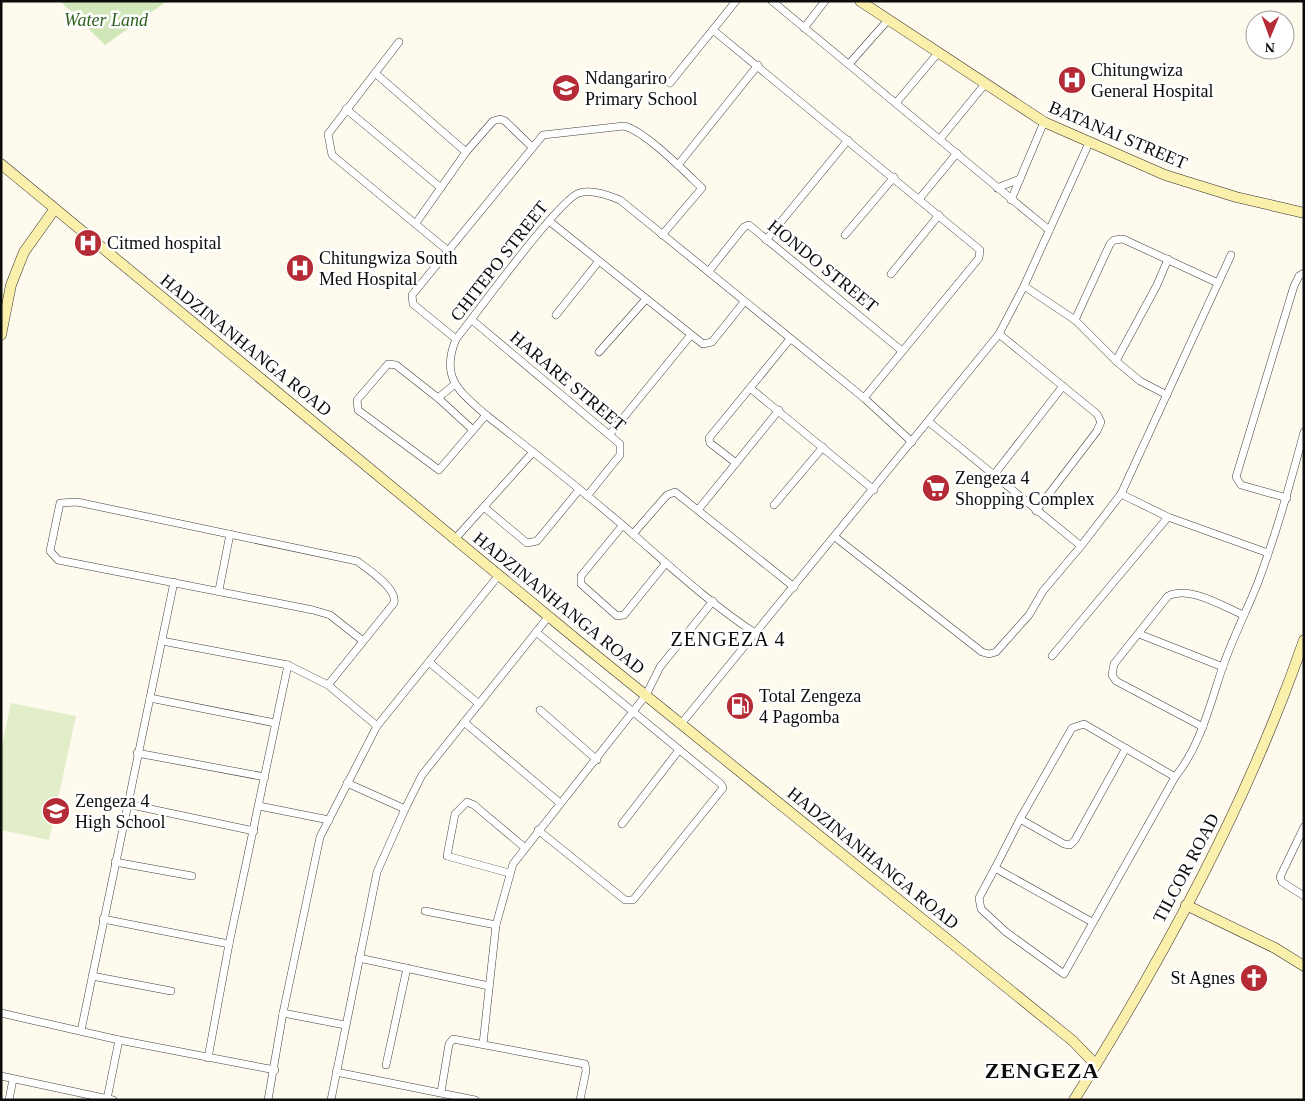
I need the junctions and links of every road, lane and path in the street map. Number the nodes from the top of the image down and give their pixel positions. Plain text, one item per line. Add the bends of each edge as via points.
1 (736, 1) edge
2 (772, 1) edge
3 (825, 1) edge
4 (860, 1) edge
5 (888, 20) junction
6 (804, 28) junction
7 (713, 30) junction
8 (399, 42) dead end
9 (938, 53) junction
10 (849, 64) junction
11 (758, 65) junction
12 (375, 73) junction
13 (670, 83) dead end
14 (985, 84) junction
15 (896, 103) junction
16 (346, 109) junction
17 (1044, 122) junction
18 (940, 139) junction
19 (848, 140) junction
20 (1088, 143) junction
21 (532, 147) junction
22 (466, 152) junction
23 (957, 154) junction
24 (1, 164) edge
25 (678, 165) junction
26 (894, 177) junction
27 (1020, 179) junction
28 (441, 188) junction
29 (997, 188) junction
30 (920, 198) junction
31 (1011, 200) junction
32 (54, 210) junction
33 (1304, 213) edge
34 (939, 215) junction
35 (549, 221) junction
36 (416, 223) junction
37 (1049, 230) junction
38 (662, 235) junction
39 (845, 235) dead end
40 (766, 240) junction
41 (448, 250) junction
42 (1231, 256) dead end
43 (1168, 259) junction
44 (599, 262) junction
45 (709, 271) junction
46 (1304, 273) edge
47 (891, 274) dead end
48 (1218, 283) junction
49 (1024, 286) junction
50 (646, 299) junction
51 (744, 302) junction
52 (556, 315) dead end
53 (472, 320) junction
54 (1075, 320) junction
55 (999, 334) junction
56 (1, 336) edge
57 (690, 336) junction
58 (456, 339) junction
59 (790, 339) junction
60 (902, 351) junction
61 (599, 352) dead end
62 (1116, 361) junction
63 (455, 384) junction
64 (1063, 386) junction
65 (750, 388) junction
66 (1166, 395) junction
67 (438, 398) junction
68 (864, 398) junction
69 (779, 410) junction
70 (486, 414) junction
71 (929, 422) junction
72 (473, 430) junction
73 (1304, 432) edge
74 (610, 434) junction
75 (912, 442) junction
76 (823, 447) junction
77 (533, 452) junction
78 (736, 463) junction
79 (993, 476) junction
80 (579, 490) junction
81 (874, 490) junction
82 (1121, 494) junction
83 (587, 496) junction
84 (1287, 498) junction
85 (774, 505) dead end
86 (485, 508) junction
87 (698, 510) junction
88 (1036, 511) junction
89 (1168, 517) junction
90 (622, 526) junction
91 (230, 534) junction
92 (633, 534) junction
93 (835, 537) junction
94 (455, 539) junction
95 (1081, 546) junction
96 (1268, 553) junction
97 (666, 564) junction
98 (499, 575) junction
99 (174, 582) junction
100 (794, 587) junction
101 (219, 590) junction
102 (713, 601) junction
103 (1243, 615) junction
104 (549, 616) junction
105 (536, 632) junction
106 (755, 633) junction
107 (1140, 634) junction
108 (1304, 640) edge
109 (162, 641) junction
110 (363, 641) junction
111 (1052, 656) dead end
112 (429, 662) junction
113 (288, 665) junction
114 (1223, 667) junction
115 (328, 685) junction
116 (646, 695) junction
117 (150, 698) junction
118 (479, 704) junction
119 (540, 710) dead end
120 (633, 712) junction
121 (464, 722) junction
122 (275, 723) junction
123 (681, 724) junction
124 (377, 726) junction
125 (1203, 727) junction
126 (1126, 748) junction
127 (680, 750) junction
128 (137, 753) junction
129 (596, 760) junction
130 (265, 777) junction
131 (1175, 777) junction
132 (347, 783) junction
133 (127, 804) junction
134 (560, 804) junction
135 (259, 806) junction
136 (405, 809) junction
137 (1020, 819) junction
138 (329, 820) junction
139 (622, 824) dead end
140 (1304, 827) edge
141 (538, 830) junction
142 (254, 831) junction
143 (524, 847) junction
144 (115, 862) junction
145 (995, 868) junction
146 (509, 873) junction
147 (192, 876) dead end
148 (1304, 896) edge
149 (1186, 905) junction
150 (425, 911) dead end
151 (103, 919) junction
152 (1092, 922) junction
153 (496, 925) junction
154 (229, 944) junction
155 (359, 958) junction
156 (1304, 966) edge
157 (407, 968) junction
158 (92, 976) junction
159 (489, 986) junction
160 (170, 992) dead end
161 (1, 1013) edge
162 (283, 1013) junction
163 (345, 1025) junction
164 (81, 1031) junction
165 (119, 1040) junction
166 (483, 1044) junction
167 (208, 1058) junction
168 (386, 1065) dead end
169 (1096, 1065) junction
170 (275, 1070) junction
171 (336, 1072) junction
172 (1, 1076) edge
173 (13, 1079) junction
174 (69, 1091) junction
175 (441, 1092) junction
176 (110, 1099) edge
177 (464, 1099) edge
178 (9, 1100) edge
179 (68, 1100) edge
180 (268, 1100) edge
181 (331, 1100) edge
182 (476, 1100) edge
183 (580, 1100) edge
184 (1074, 1100) edge

1 - 7 street
2 - 6 street
3 - 6 street
4 - 5 street, BATANAI STREET
5 - 9 street, BATANAI STREET
5 - 10 street
6 - 10 street
7 - 11 street
7 - 13 street
8 - 12 street
9 - 14 street, BATANAI STREET
9 - 15 street
10 - 15 street
11 - 19 street
11 - 25 street
12 - 16 street
12 - 22 street
14 - 17 street, BATANAI STREET
14 - 18 street
15 - 18 street
16 - 28 street
16 - 36 street via 328,134 332,156
17 - 20 street, BATANAI STREET
17 - 27 street
18 - 23 street
19 - 26 street
19 - 40 street
20 - 33 street, BATANAI STREET via 1199,186
20 - 37 street
21 - 22 street via 500,119 493,121
21 - 25 street via 548,134 624,126 636,131
21 - 41 street
22 - 28 street
23 - 29 street
23 - 30 street
24 - 32 street, HADZINANHANGA ROAD
25 - 38 street via 702,188
26 - 30 street
26 - 39 street
27 - 29 street
27 - 31 street
28 - 36 street
29 - 31 street
30 - 34 street
31 - 37 street
32 - 56 street via 24,252 11,285
32 - 94 street, HADZINANHANGA ROAD
34 - 47 street
34 - 60 street via 978,248 980,254
35 - 38 street, CHITEPO STREET via 572,196 593,192 625,203
35 - 44 street
35 - 53 street, CHITEPO STREET
36 - 41 street
37 - 49 street
38 - 45 street, CHITEPO STREET
40 - 45 street, HONDO STREET via 750,226 744,227
40 - 60 street, HONDO STREET
41 - 58 street via 414,292 412,301
42 - 48 street
43 - 48 street
43 - 54 street via 1123,239 1114,240
43 - 62 street
44 - 50 street
44 - 52 street
45 - 51 street, CHITEPO STREET
46 - 84 street via 1294,286 1236,477 1241,485
48 - 66 street
49 - 54 street
49 - 55 street
50 - 57 street
50 - 61 street
51 - 57 street via 709,344
51 - 59 street, CHITEPO STREET
53 - 58 street, CHITEPO STREET
53 - 74 street, HARARE STREET
54 - 62 street
55 - 64 street
55 - 71 street
57 - 74 street
58 - 63 street, CHITEPO STREET via 449,358
59 - 65 street
59 - 68 street, CHITEPO STREET
60 - 68 street
62 - 66 street via 1140,381
63 - 67 street
63 - 70 street
64 - 79 street
64 - 88 street via 1097,414 1100,422 1097,431
65 - 69 street
65 - 78 street via 709,438 710,443
66 - 82 street
67 - 72 street
67 - 72 street via 391,364 380,372 357,400 356,406 437,469 442,468
68 - 75 street, CHITEPO STREET
69 - 76 street
69 - 78 street
70 - 72 street
70 - 77 street
71 - 75 street
71 - 79 street
73 - 84 street
74 - 83 street, HARARE STREET via 620,444 620,455
75 - 81 street
76 - 81 street
76 - 85 street
77 - 80 street
77 - 86 street
78 - 87 street
79 - 88 street
80 - 83 street
80 - 86 street via 533,543 527,543
81 - 93 street
82 - 89 street
82 - 95 street
83 - 90 street
84 - 96 street
86 - 94 street
87 - 92 street via 677,493 670,492
87 - 100 street
88 - 95 street
89 - 96 street
89 - 111 street
90 - 92 street
90 - 97 street via 581,576 581,584 610,610 617,616 624,615
91 - 99 street via 77,502 60,503 50,551 54,558
91 - 101 street
91 - 110 street via 342,556 364,566 393,591 395,599
92 - 97 street
93 - 95 street via 982,652 989,654 996,652 1029,615 1043,591
93 - 100 street
94 - 98 street, HADZINANHANGA ROAD
96 - 103 street
97 - 102 street
98 - 104 street, HADZINANHANGA ROAD
98 - 112 street
99 - 101 street
99 - 109 street
100 - 106 street
101 - 110 street via 330,616
102 - 106 street
102 - 116 street via 660,668
103 - 107 street via 1188,592 1175,592 1168,596
103 - 114 street
104 - 105 street
104 - 116 street, HADZINANHANGA ROAD
105 - 118 street
105 - 120 street
106 - 123 street
107 - 114 street
107 - 125 street via 1114,664 1112,675 1116,682
108 - 149 street, TILCOR ROAD via 1267,738 1217,848
109 - 113 street
109 - 117 street
110 - 115 street
112 - 118 street
112 - 124 street
113 - 115 street
113 - 122 street
114 - 125 street
115 - 124 street
116 - 120 street
116 - 123 street, HADZINANHANGA ROAD
117 - 122 street
117 - 128 street
118 - 121 street
119 - 129 street
120 - 127 street
120 - 129 street
121 - 134 street
121 - 136 street via 422,775
122 - 130 street
123 - 169 street, HADZINANHANGA ROAD via 1073,1042
124 - 132 street
125 - 131 street
126 - 131 street
126 - 137 street via 1084,724 1072,728
126 - 137 street via 1070,845
127 - 139 street
127 - 141 street via 723,788 633,900 625,900
128 - 130 street
128 - 133 street
129 - 134 street
130 - 135 street
131 - 152 street
132 - 136 street
132 - 138 street
133 - 142 street
133 - 144 street
134 - 141 street
135 - 138 street
135 - 142 street
136 - 155 street via 377,872
137 - 145 street
138 - 162 street via 320,837
140 - 148 street via 1280,877 1282,882
141 - 143 street
142 - 154 street
143 - 146 street
143 - 146 street via 474,805 467,802 454,814 447,856
144 - 147 street
144 - 151 street
145 - 152 street
145 - 152 street via 979,898 981,909 1006,932 1064,974
146 - 153 street
149 - 156 street via 1275,948
149 - 169 street, TILCOR ROAD
150 - 153 street
151 - 154 street
151 - 158 street
153 - 159 street
154 - 167 street
155 - 157 street
155 - 163 street
157 - 159 street
157 - 168 street
158 - 160 street
158 - 164 street
159 - 166 street
161 - 164 street
162 - 163 street
162 - 170 street
163 - 171 street
164 - 165 street
165 - 167 street
165 - 176 street
166 - 175 street via 453,1039
166 - 183 street via 584,1064 586,1071
167 - 170 street
169 - 184 street, TILCOR ROAD
170 - 180 street
171 - 175 street
171 - 181 street
172 - 173 street
173 - 174 street
173 - 178 street
174 - 176 street
174 - 179 street
175 - 177 street
177 - 182 street

